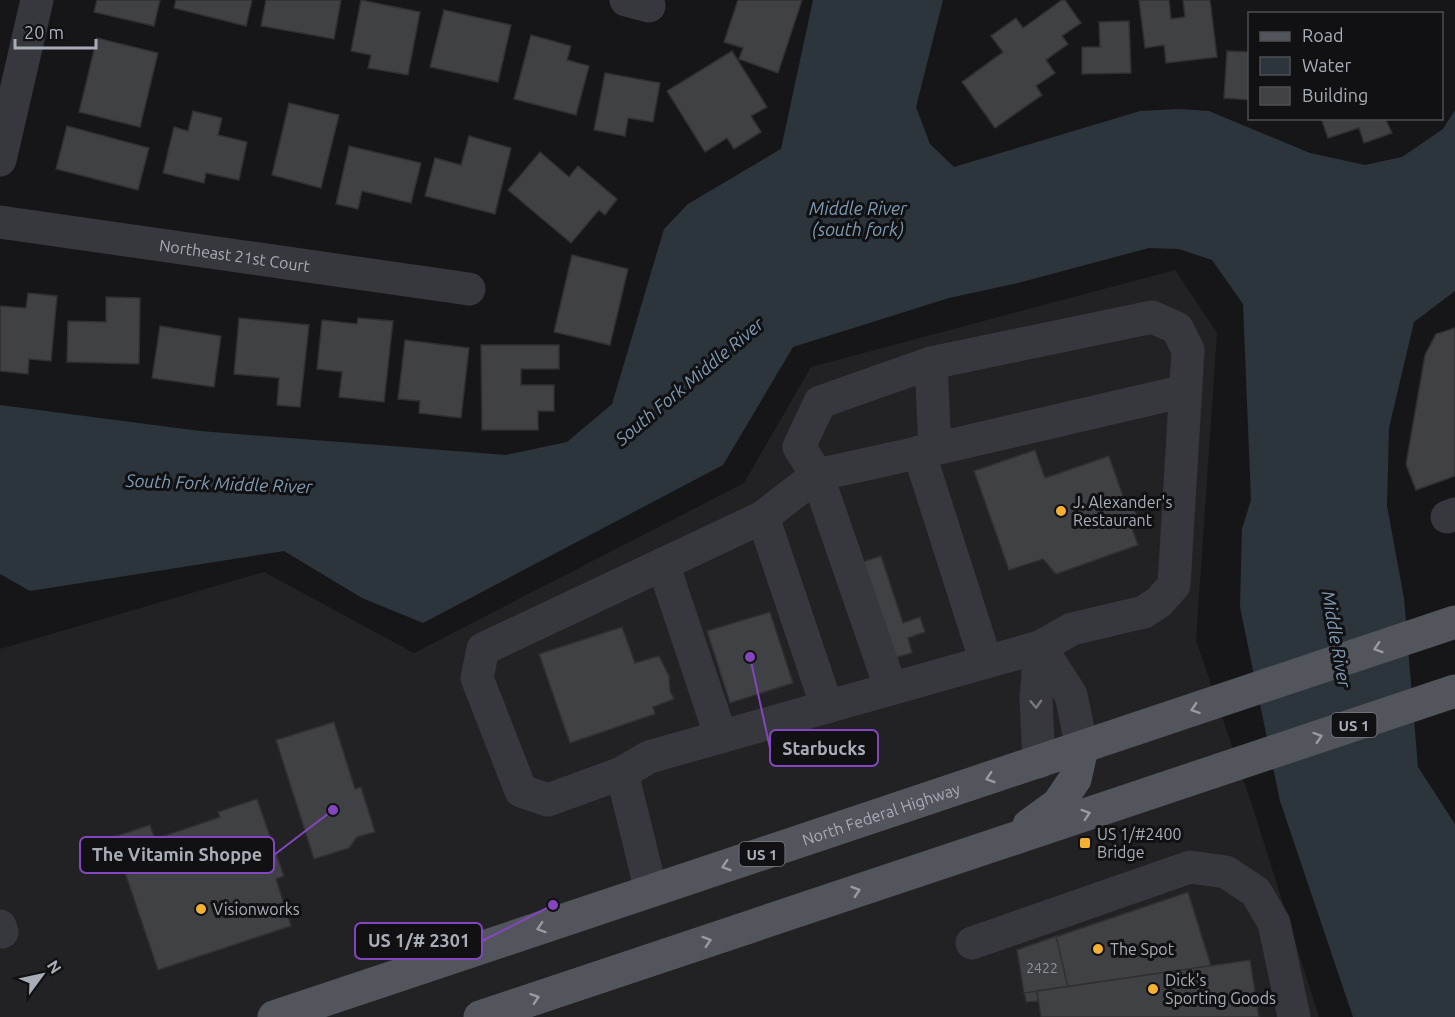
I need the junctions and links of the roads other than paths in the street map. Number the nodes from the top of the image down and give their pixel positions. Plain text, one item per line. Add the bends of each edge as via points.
1 (37, 0) edge
2 (0, 160) edge
3 (0, 222) edge
4 (469, 289) dead end
5 (931, 363) junction
6 (1185, 391) junction
7 (927, 451) junction
8 (817, 475) junction
9 (763, 517) junction
10 (663, 564) junction
11 (1444, 626) edge
12 (1040, 647) junction
13 (986, 662) junction
14 (891, 689) junction
15 (1451, 693) edge
16 (827, 707) junction
17 (721, 737) junction
18 (1082, 748) junction
19 (1039, 762) junction
20 (622, 772) junction
21 (1010, 839) junction
22 (651, 891) junction
23 (972, 943) dead end
24 (273, 1017) edge
25 (480, 1017) edge
26 (1294, 1017) edge

1 - 2 street
3 - 4 street, Northeast 21st Court
5 - 6 street via 1152,317 1177,328 1188,350
5 - 7 street
5 - 8 street via 820,402 799,447
6 - 7 street
6 - 12 street via 1174,585 1144,612 1072,629
7 - 8 street
7 - 13 street
8 - 9 street
8 - 14 street
9 - 10 street
9 - 16 street
10 - 17 street
10 - 20 street via 483,649 477,678 521,791 548,800
11 -> 18 main road, North Federal Highway / US 1
12 - 13 street
12 - 18 street via 1071,695
12 -> 19 street via 1036,699
13 - 14 street
14 - 16 street
21 -> 15 main road, US 1
16 - 17 street
17 - 20 street via 649,757
18 - 19 main road, North Federal Highway / US 1
18 - 21 main road via 1075,779 1058,804
19 -> 22 main road, North Federal Highway / US 1
20 - 22 street
25 -> 21 main road, US 1
22 -> 24 main road, North Federal Highway / US 1
23 - 26 street via 1190,867 1226,872 1256,892 1274,923

